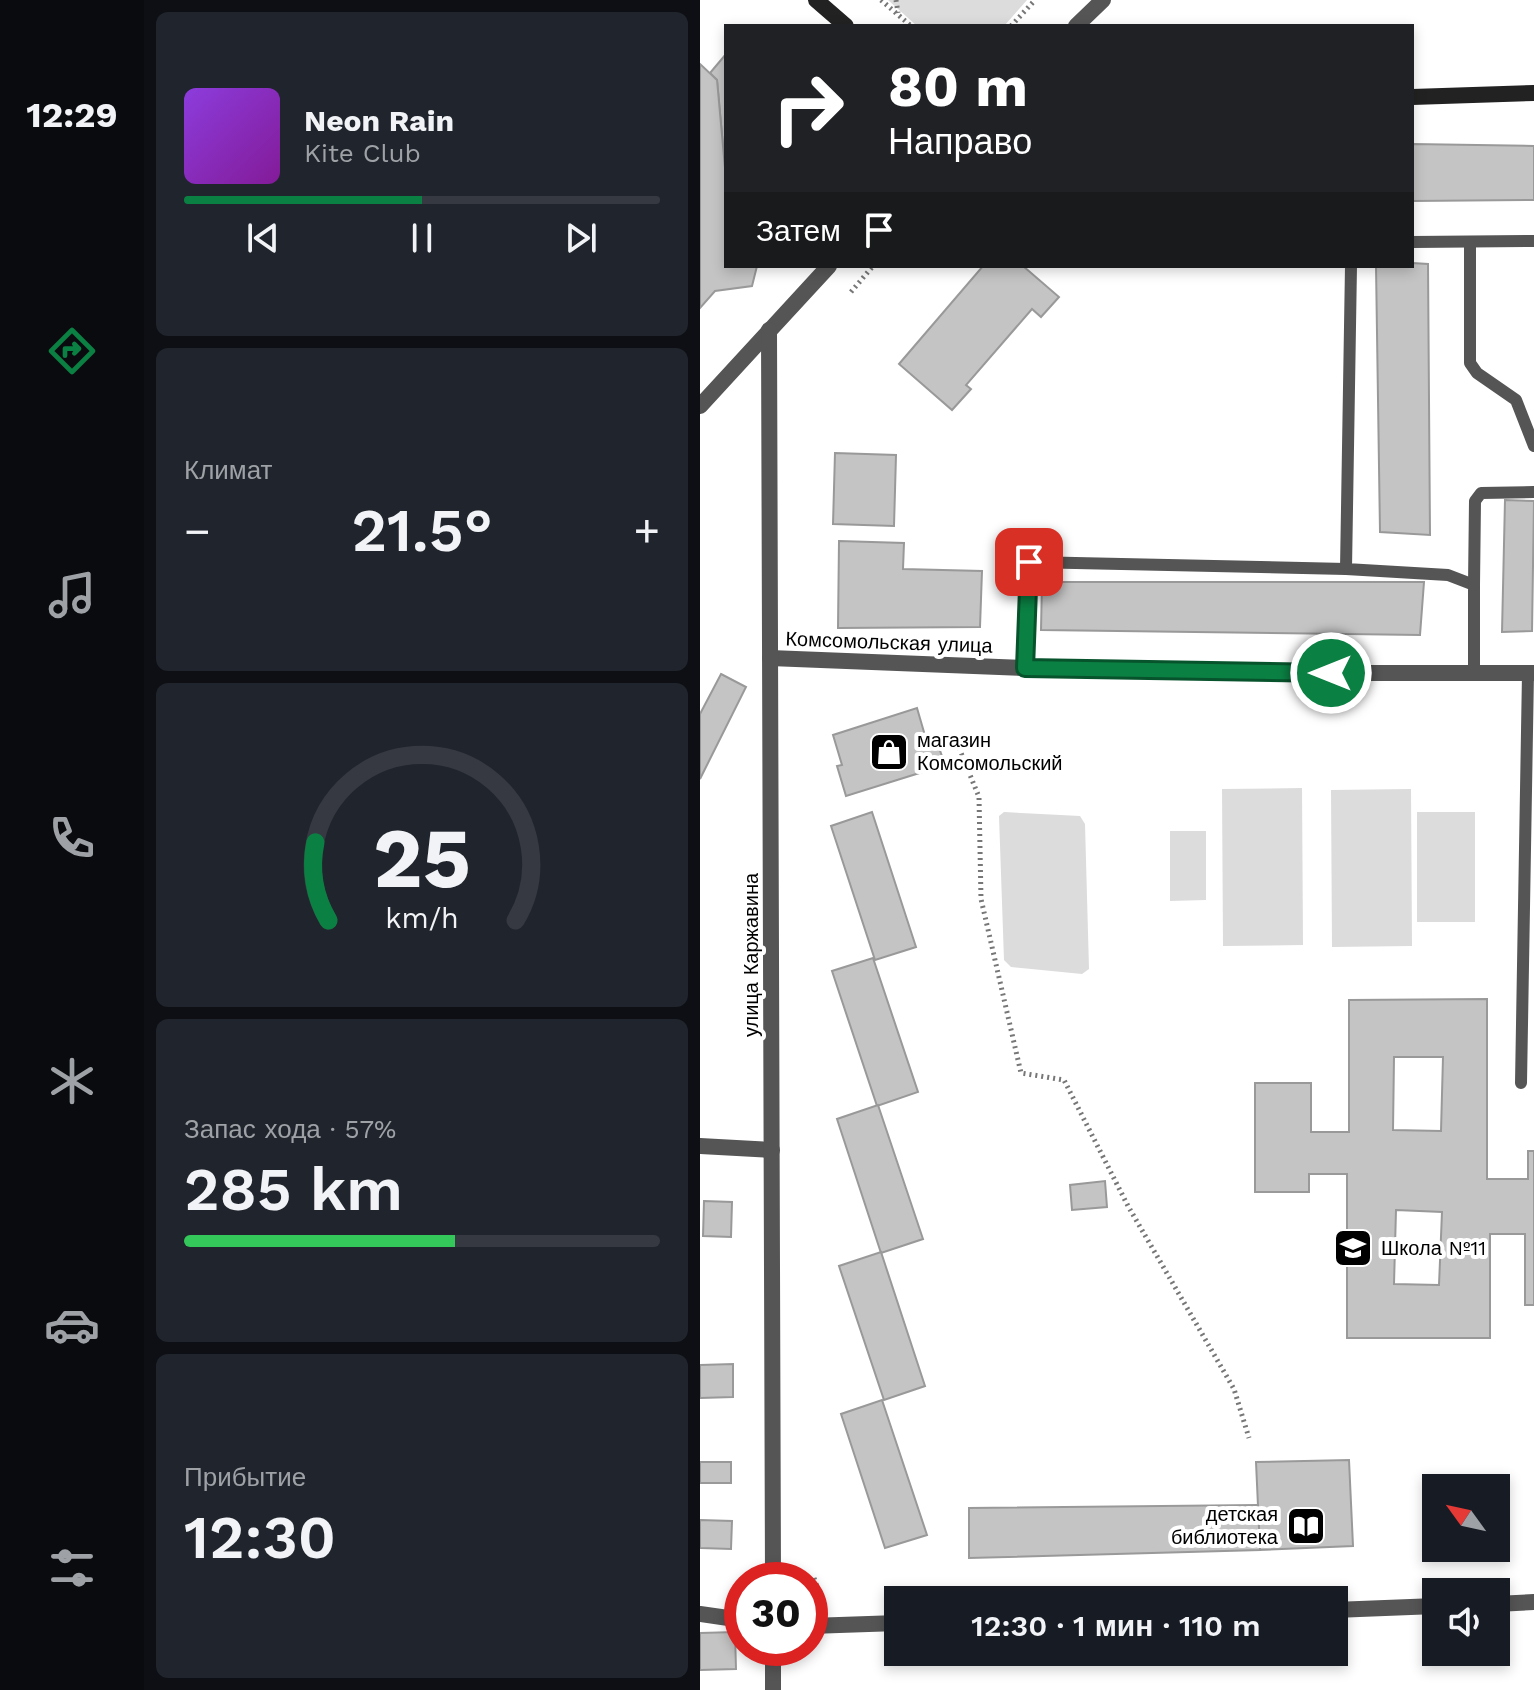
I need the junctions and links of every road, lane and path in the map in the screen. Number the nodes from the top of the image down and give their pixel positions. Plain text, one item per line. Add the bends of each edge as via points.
1 (816, 0) edge
2 (881, 0) edge
3 (896, 0) edge
4 (1035, 0) edge
5 (1103, 0) edge
6 (898, 14) junction
7 (844, 24) edge
8 (909, 24) edge
9 (1013, 24) edge
10 (1078, 24) edge
11 (1534, 93) edge
12 (1414, 97) edge
13 (1534, 241) edge
14 (1414, 242) edge
15 (1470, 242) junction
16 (827, 268) edge
17 (871, 268) edge
18 (1351, 268) edge
19 (851, 292) dead end
20 (769, 330) junction
21 (700, 406) edge
22 (1534, 446) edge
23 (1534, 492) edge
24 (1346, 569) junction
25 (1474, 585) junction
26 (770, 658) junction
27 (1025, 668) junction
28 (1474, 672) junction
29 (1531, 673) edge
30 (959, 748) dead end
31 (1521, 1083) dead end
32 (700, 1146) edge
33 (772, 1150) junction
34 (1249, 1438) dead end
35 (773, 1562) edge
36 (1534, 1602) edge
37 (1510, 1603) edge
38 (1422, 1607) edge
39 (1348, 1609) edge
40 (700, 1614) edge
41 (724, 1617) edge
42 (884, 1623) edge
43 (828, 1625) edge
44 (773, 1666) edge
45 (773, 1690) edge

1 - 7 main road
2 - 6 path
3 - 6 path
4 - 9 path
5 - 10 street
6 - 8 path
11 - 12 main road
13 - 15 lane
14 - 15 lane
15 - 22 lane via 1470,363 1516,400
16 - 20 street
17 - 19 path
18 - 24 lane
20 - 21 street
20 - 26 street, улица Каржавина
23 - 25 lane via 1481,493 1475,501
24 - 25 lane via 1448,575
24 - 27 lane via 1029,562
25 - 28 lane
26 - 27 street, Комсомольская улица
26 - 33 street, улица Каржавина
27 - 28 street, Комсомольская улица
28 - 29 street, Комсомольская улица
29 - 31 lane
30 - 34 path via 979,797 981,899 1021,1073 1064,1080 1128,1206 1234,1389
32 - 33 street
33 - 35 street, улица Каржавина
36 - 37 street
38 - 39 street
40 - 41 street
42 - 43 street
44 - 45 street

